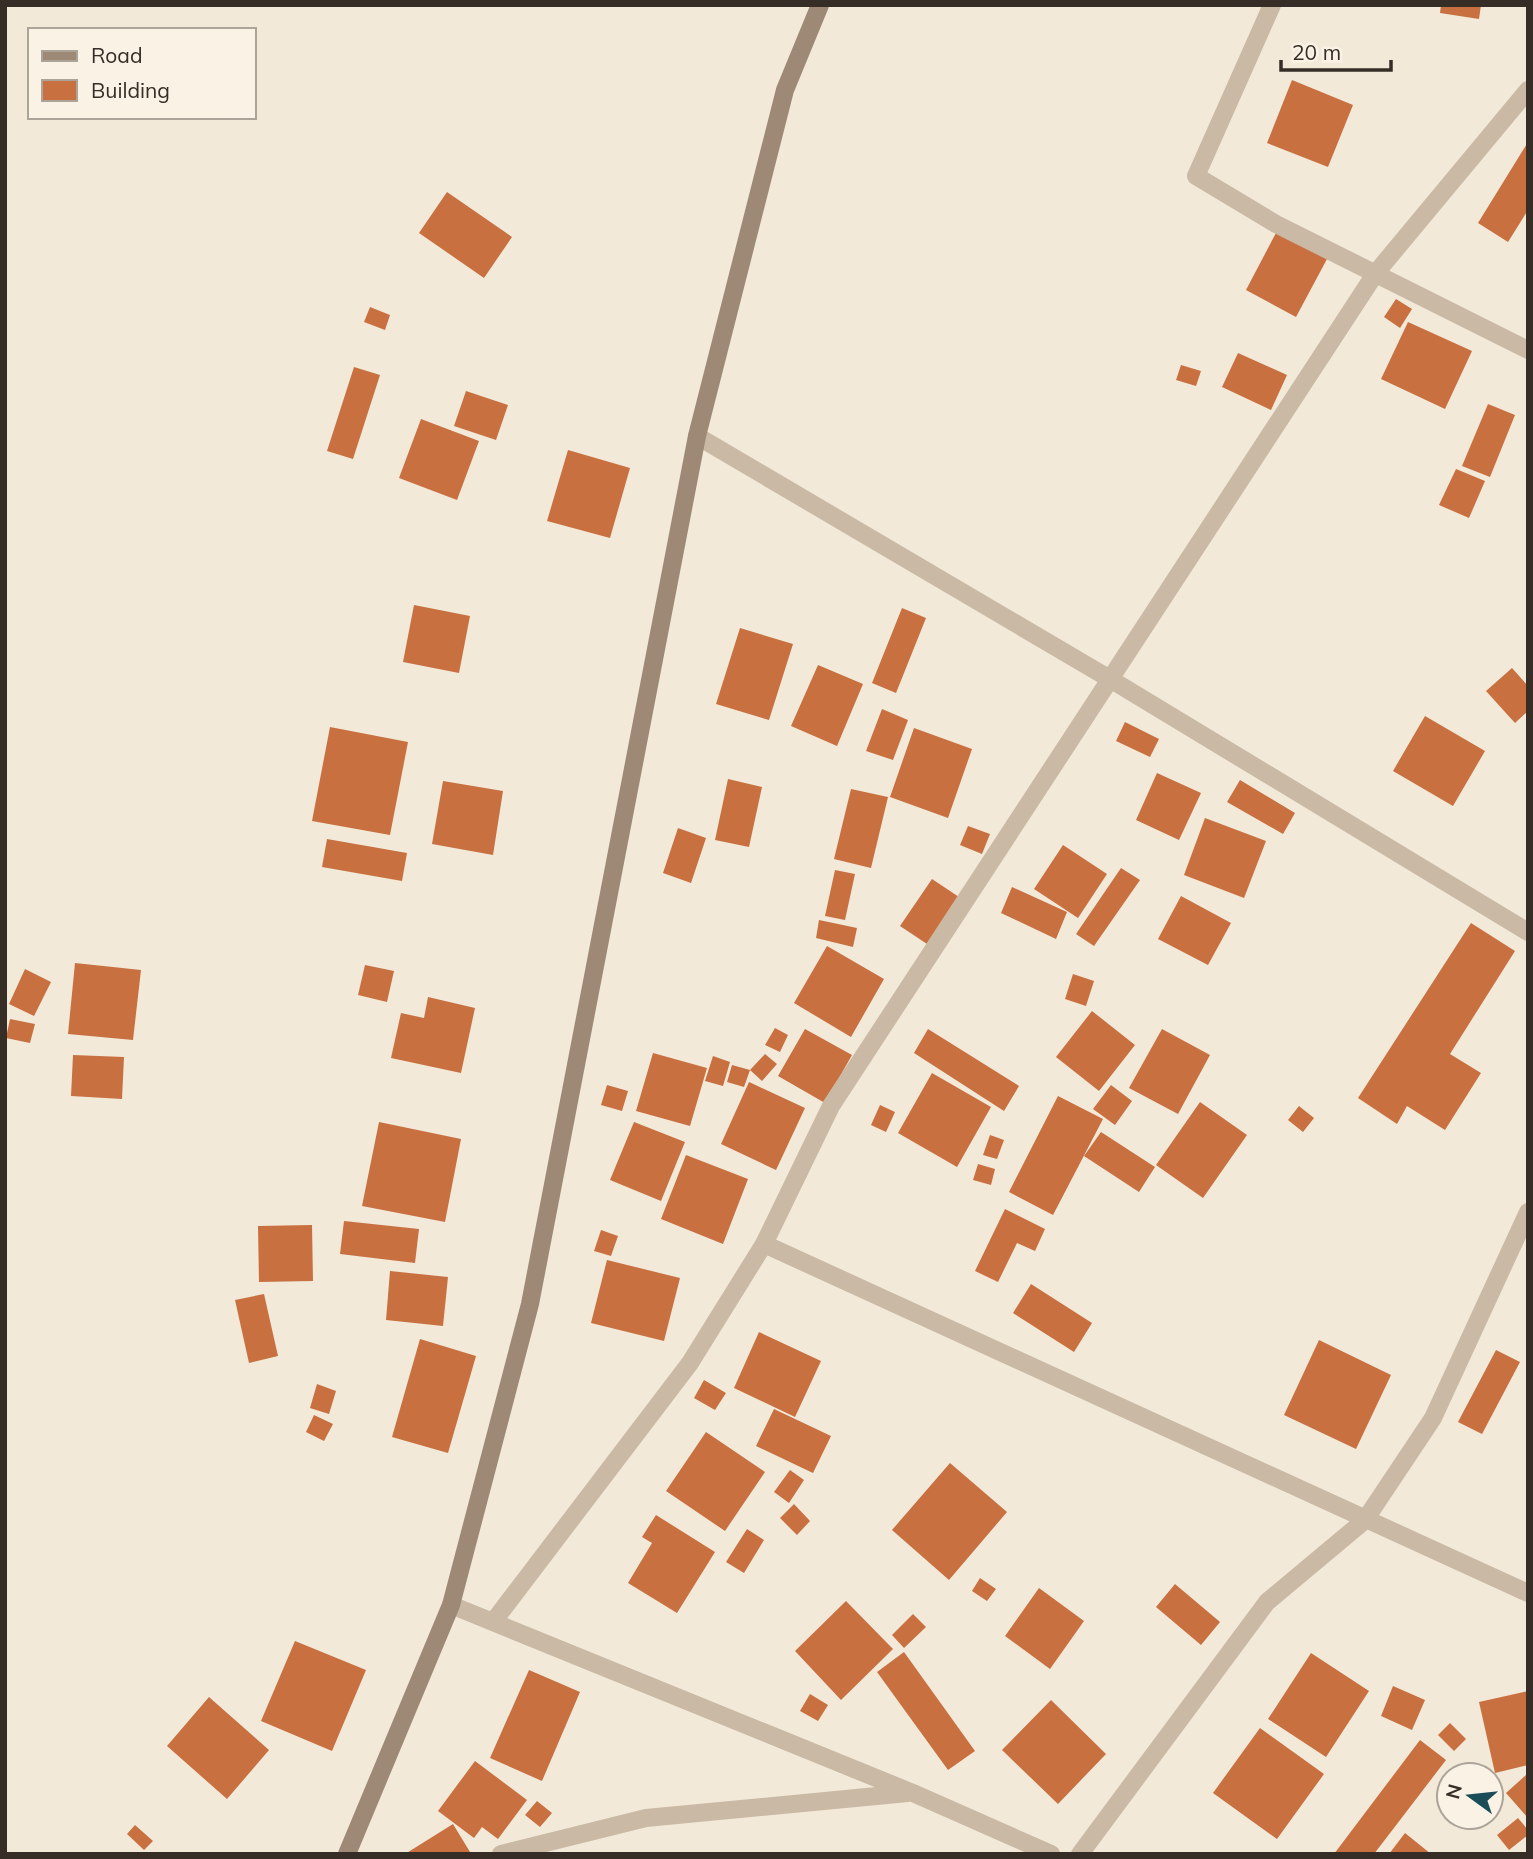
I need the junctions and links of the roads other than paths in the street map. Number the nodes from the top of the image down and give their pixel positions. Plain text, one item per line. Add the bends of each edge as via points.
1 (820, 5) edge
2 (1272, 5) edge
3 (1528, 90) edge
4 (1375, 274) junction
5 (1528, 349) edge
6 (697, 436) junction
7 (1110, 679) junction
8 (1528, 932) edge
9 (1528, 1212) edge
10 (764, 1244) junction
11 (1365, 1520) junction
12 (1528, 1594) edge
13 (452, 1605) junction
14 (493, 1622) junction
15 (913, 1793) junction
16 (347, 1854) edge
17 (501, 1854) edge
18 (1051, 1854) edge
19 (1080, 1854) edge

1 - 6 street via 785,90
2 - 4 street via 1196,176 1276,224
3 - 4 street
4 - 5 street
4 - 7 street
6 - 7 street
6 - 13 street via 530,1304
7 - 8 street
7 - 10 street via 831,1106
9 - 11 street via 1433,1418
10 - 11 street
10 - 14 street via 690,1363
11 - 12 street
11 - 19 street via 1267,1602
13 - 14 street
13 - 16 street
14 - 15 street
15 - 17 street via 646,1818
15 - 18 street

